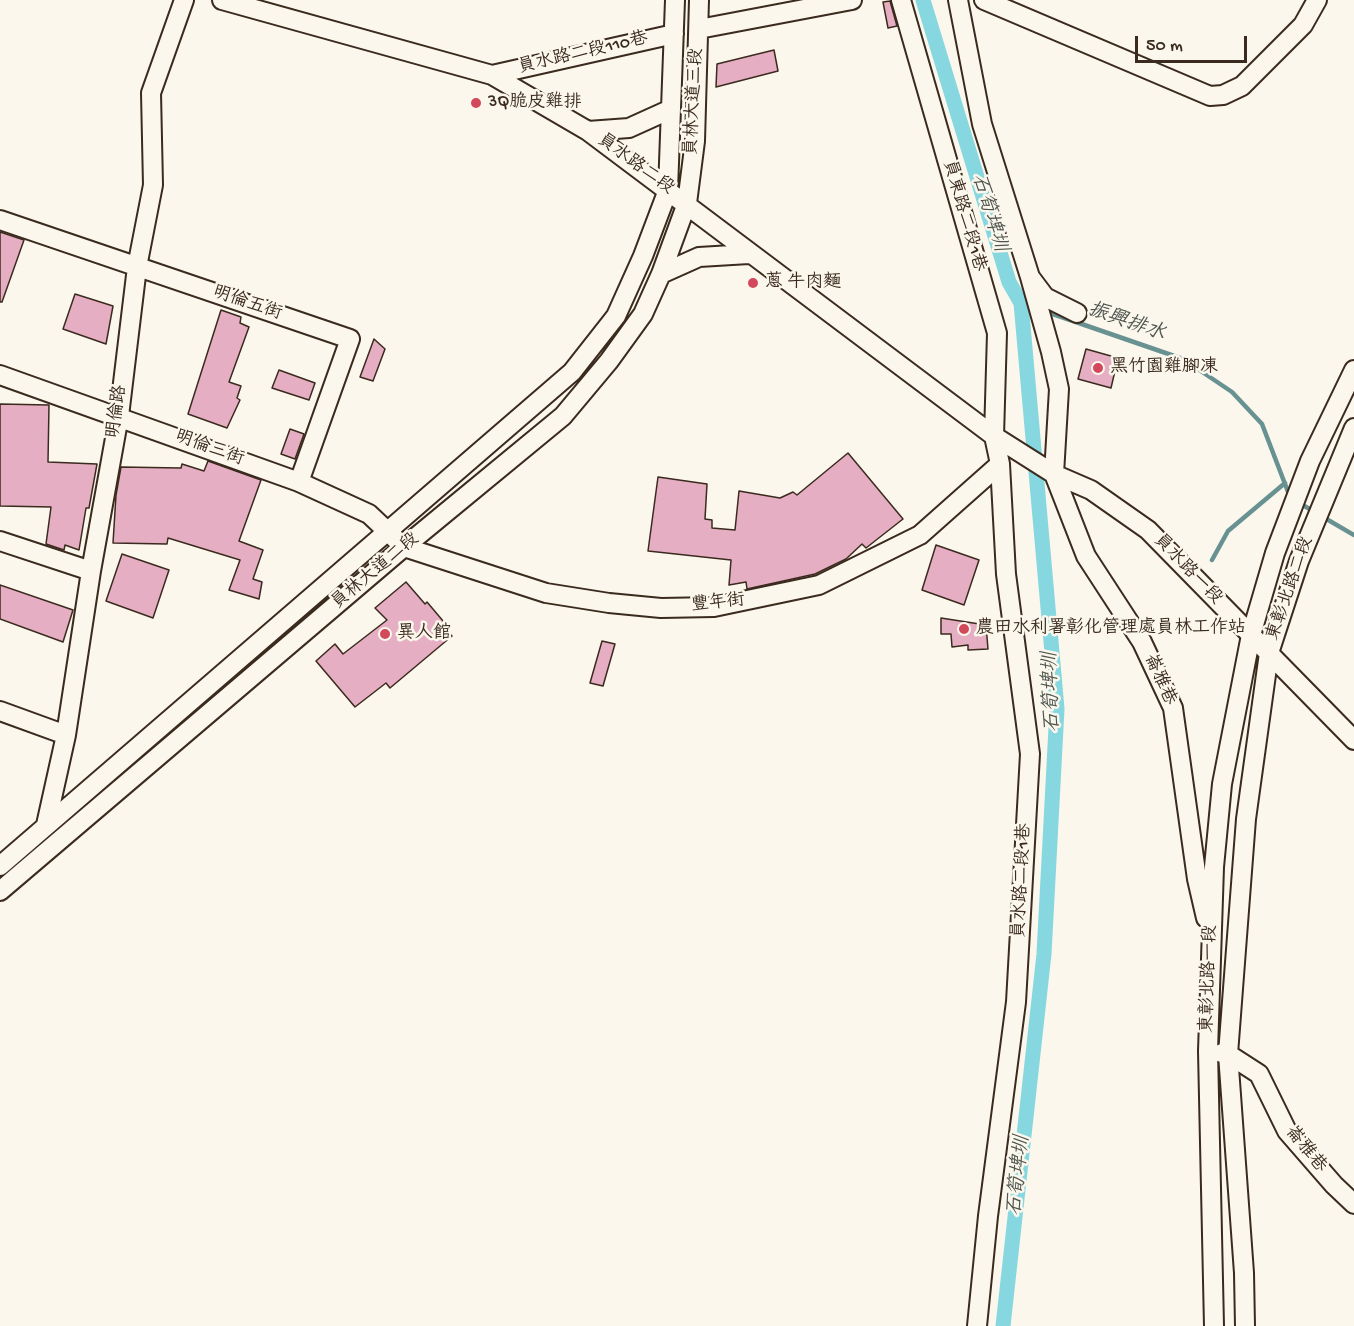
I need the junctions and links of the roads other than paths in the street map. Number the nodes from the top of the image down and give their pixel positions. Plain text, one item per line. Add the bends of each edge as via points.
1 (184, 0) edge
2 (222, 0) edge
3 (675, 0) edge
4 (699, 0) edge
5 (852, 0) edge
6 (901, 0) edge
7 (958, 0) edge
8 (984, 0) edge
9 (1317, 0) edge
10 (699, 29) junction
11 (674, 34) junction
12 (492, 75) junction
13 (670, 109) junction
14 (588, 131) junction
15 (668, 190) junction
16 (687, 203) junction
17 (0, 220) edge
18 (749, 254) junction
19 (137, 267) junction
20 (661, 274) junction
21 (1030, 277) junction
22 (1077, 313) dead end
23 (1354, 370) edge
24 (0, 375) edge
25 (119, 416) junction
26 (1354, 428) edge
27 (994, 436) junction
28 (1000, 464) junction
29 (1054, 474) junction
30 (299, 482) junction
31 (388, 532) junction
32 (0, 541) edge
33 (404, 547) junction
34 (91, 571) junction
35 (1251, 635) junction
36 (1269, 653) junction
37 (0, 711) edge
38 (66, 735) junction
39 (1354, 740) edge
40 (46, 825) junction
41 (0, 866) edge
42 (0, 891) edge
43 (1212, 941) junction
44 (1208, 1050) junction
45 (1228, 1054) junction
46 (1354, 1204) edge
47 (977, 1326) edge
48 (1214, 1326) edge
49 (1245, 1326) edge

1 - 19 street, 明倫路 via 152,93 153,185
2 - 12 street, 員水路二段
3 - 11 street, 員林大道三段
4 - 10 street, 員林大道三段
5 - 10 street
6 - 27 street, 員東路二段1巷 via 997,333
7 - 21 street via 982,124
8 - 9 street via 1210,96 1242,86 1303,25
10 - 16 street, 員林大道三段 via 695,141
11 - 12 street, 員水路二段110巷
11 - 13 street, 員林大道三段
12 - 14 street, 員水路二段
13 - 14 street via 629,128
13 - 15 street, 員林大道三段
14 - 15 street, 員水路二段
15 - 16 street, 員水路二段
15 - 31 street, 員林大道二段 via 616,316 572,372
16 - 18 street, 員水路二段
16 - 20 street, 員林大道二段
17 - 19 street, 明倫五街
18 - 20 street via 699,257
18 - 27 street, 員水路二段
19 - 25 street, 明倫路
19 - 30 street, 明倫五街 via 350,339
20 - 33 street, 員林大道二段 via 643,314 563,416
21 - 22 street via 1046,297
21 - 29 street via 1059,389
23 - 35 street, 東彰北路二段 via 1300,488 1275,553
24 - 25 street, 明倫三街
25 - 30 street, 明倫三街
25 - 34 street, 明倫路
26 - 36 street, 東彰北路二段 via 1299,561
27 - 28 street, 員水路二段1巷
27 - 29 street, 員水路一段
28 - 33 street, 豐年街 via 920,535 830,580 769,598 714,607 661,608 546,593
28 - 47 street, 員水路二段1巷 via 1006,574 1030,754 1016,1002
29 - 35 street, 員水路一段 via 1092,490 1148,530
29 - 43 street, 崙雅巷 via 1086,556 1142,642 1173,708 1197,879
30 - 31 street, 明倫三街 via 369,514
31 - 33 street, 明倫三街
31 - 40 street, 員林大道二段
32 - 34 street
33 - 42 street, 員林大道二段
34 - 38 street, 明倫路
35 - 36 street, 員水路一段
35 - 43 street, 東彰北路一段 via 1222,784
36 - 39 street, 員水路一段
36 - 45 street, 東彰北路一段 via 1246,819
37 - 38 street
38 - 40 street, 明倫路
40 - 41 street, 員林大道二段
43 - 44 street, 東彰北路一段
44 - 45 street, 崙雅巷
44 - 48 street, 東彰北路一段
45 - 46 street, 崙雅巷 via 1259,1074 1287,1131
45 - 49 street, 東彰北路一段

